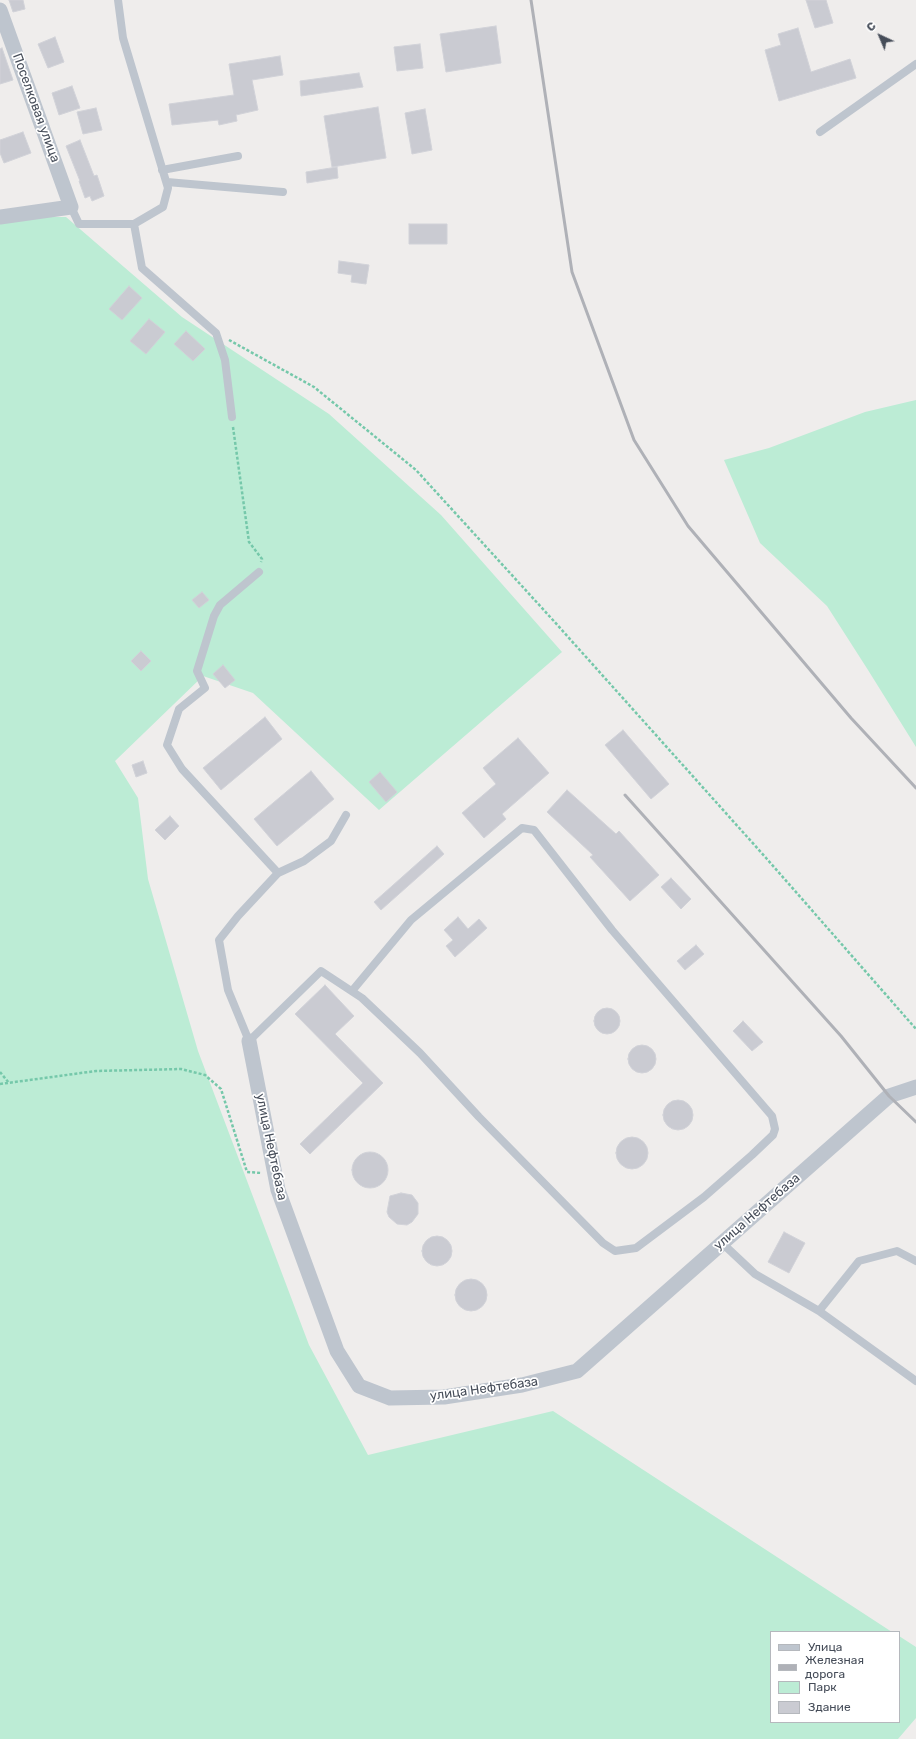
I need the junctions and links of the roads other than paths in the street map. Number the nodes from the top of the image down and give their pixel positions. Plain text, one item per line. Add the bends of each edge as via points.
1 (118, 0) edge
2 (0, 10) edge
3 (916, 64) edge
4 (820, 132) dead end
5 (238, 156) dead end
6 (162, 170) junction
7 (167, 182) junction
8 (283, 192) dead end
9 (72, 207) junction
10 (0, 217) edge
11 (134, 224) junction
12 (232, 418) road end
13 (259, 572) road end
14 (346, 815) dead end
15 (278, 873) junction
16 (352, 991) junction
17 (249, 1041) junction
18 (916, 1087) edge
19 (722, 1243) junction
20 (916, 1261) edge
21 (819, 1311) junction
22 (916, 1380) edge

1 - 6 lane via 123,38
2 - 9 street, Поселковая улица
3 - 4 lane
5 - 6 lane
6 - 7 lane
7 - 8 lane
7 - 11 lane via 163,207
9 - 10 street
9 - 11 lane via 79,224
11 - 12 lane via 142,268 216,333 225,360
13 - 15 lane via 220,605 214,616 197,672 204,688 179,709 167,745 182,769
14 - 15 lane via 331,841 304,861
15 - 17 lane via 219,940 228,990
16 - 16 lane via 420,1053 603,1243 615,1251 636,1248 704,1197 773,1135 775,1129 772,1116 612,930 534,830 522,828 411,920
16 - 17 lane via 321,971
17 - 19 street, улица Нефтебаза via 278,1190 337,1350 360,1386 390,1398 444,1397 522,1386 577,1372
18 - 19 street, улица Нефтебаза via 889,1096
19 - 21 lane via 755,1274
20 - 21 lane via 897,1251 859,1260
21 - 22 lane

